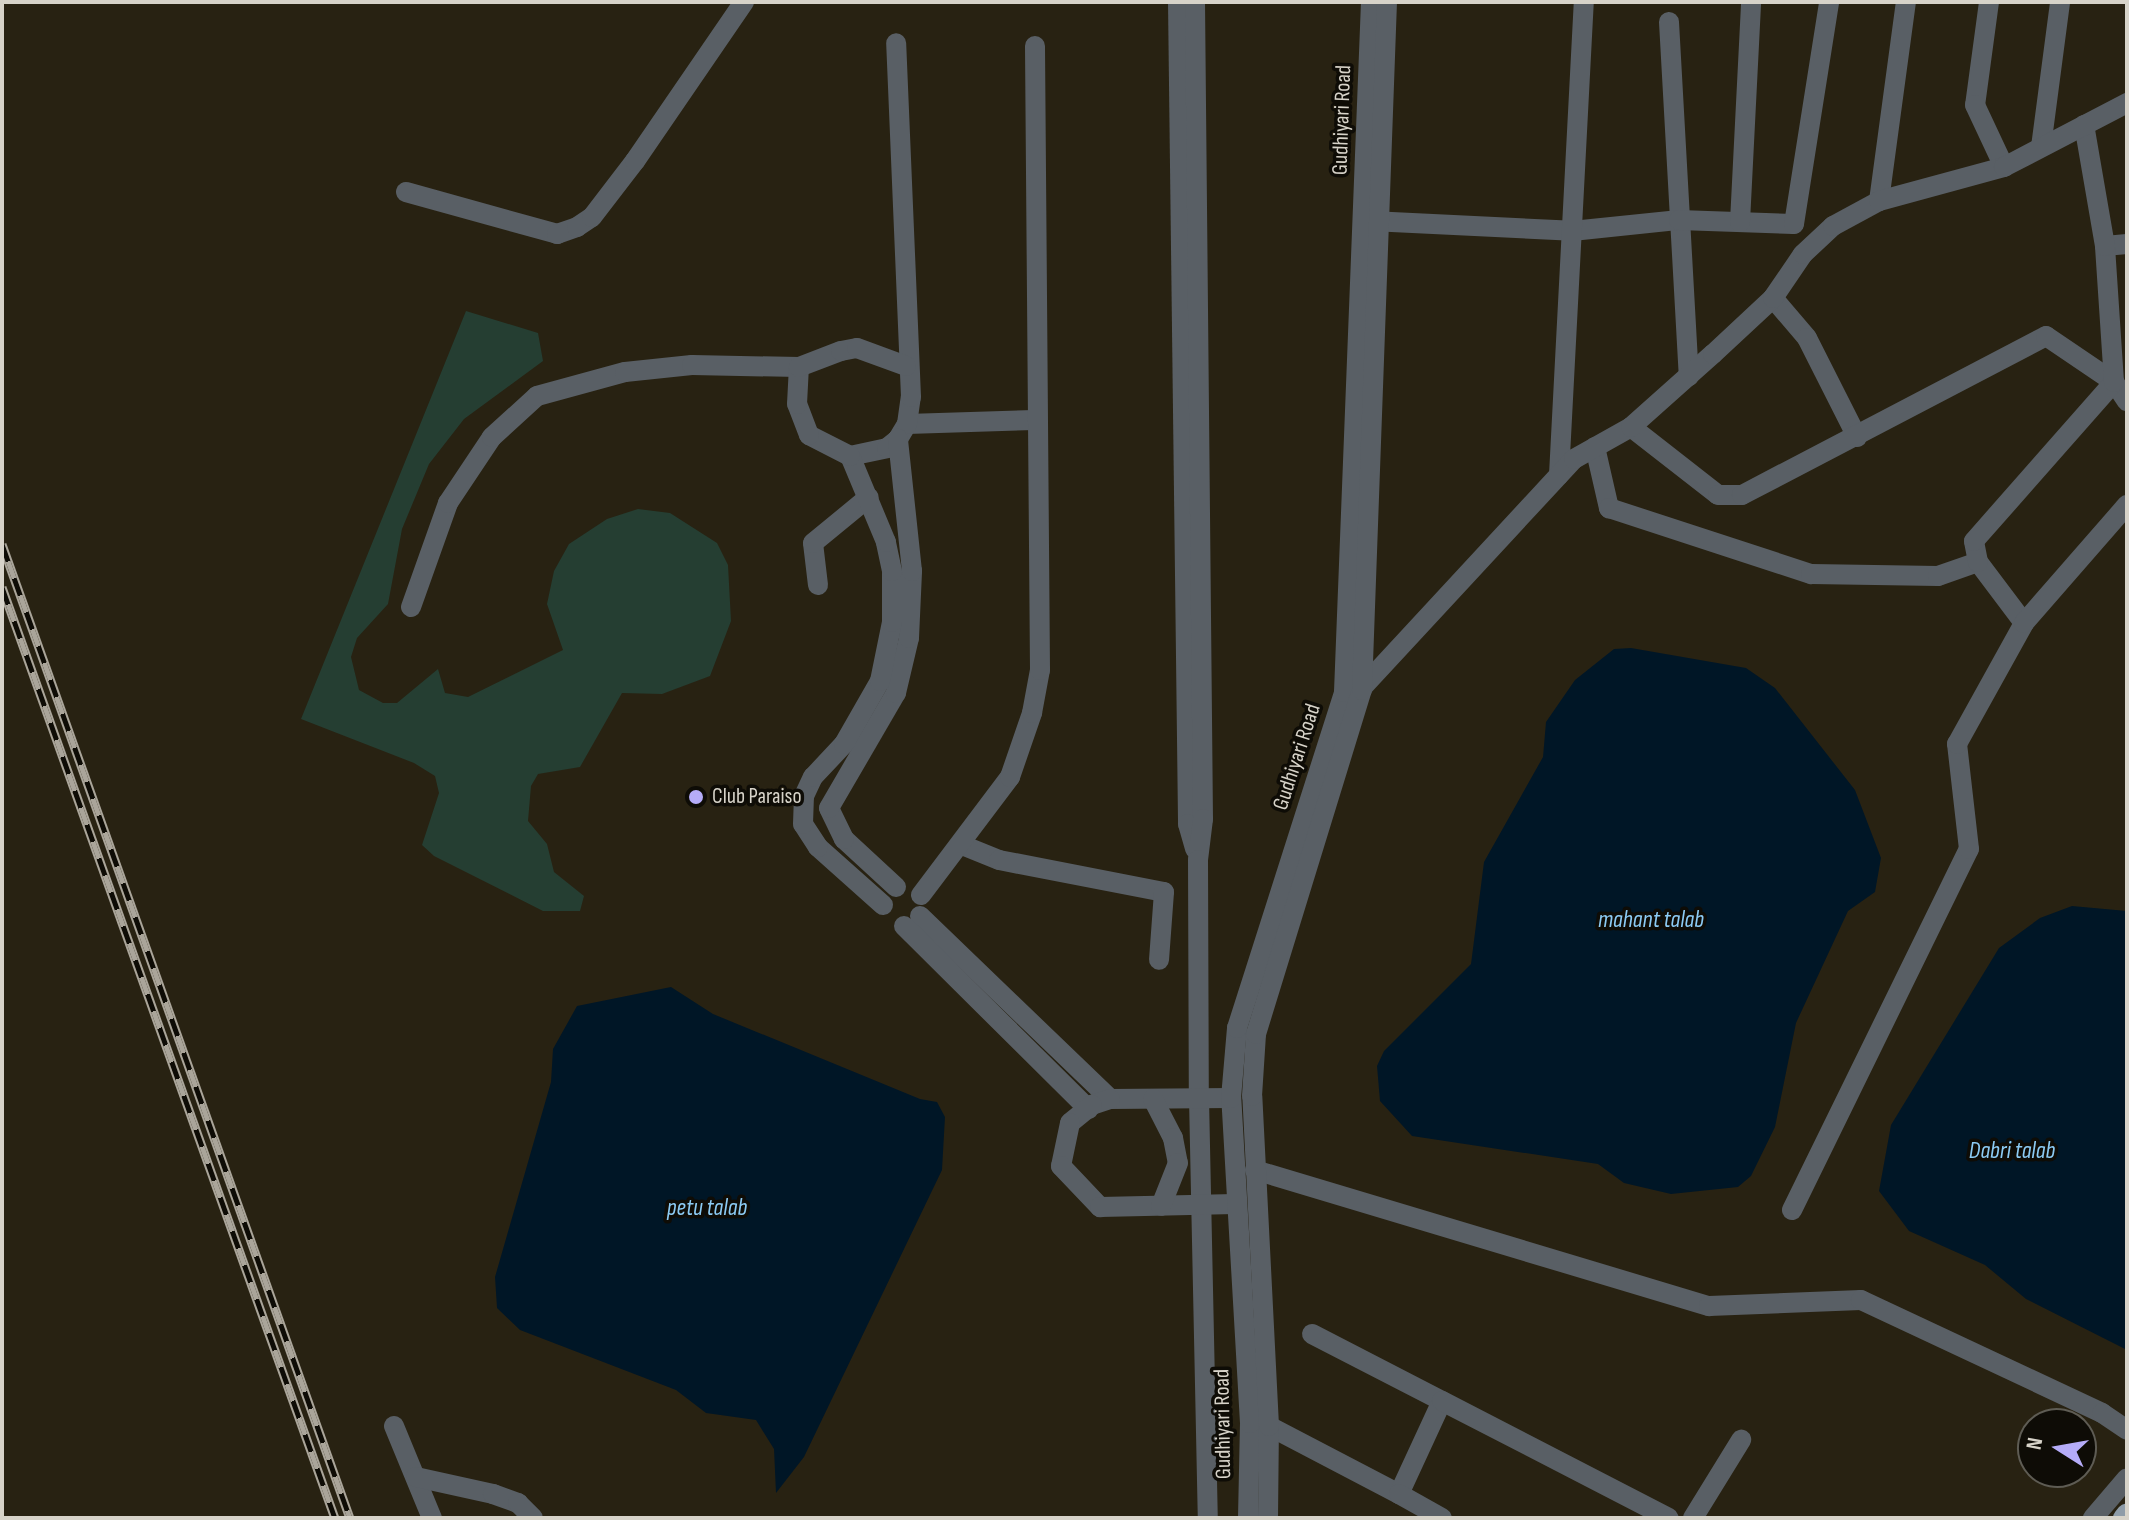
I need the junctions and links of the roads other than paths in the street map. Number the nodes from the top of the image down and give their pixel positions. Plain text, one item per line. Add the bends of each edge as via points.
1 (744, 2) edge
2 (1178, 2) edge
3 (1195, 2) edge
4 (1371, 2) edge
5 (1387, 2) edge
6 (1584, 2) edge
7 (1751, 2) edge
8 (1829, 2) edge
9 (1906, 2) edge
10 (1989, 2) edge
11 (2060, 2) edge
12 (1669, 22) dead end
13 (896, 43) dead end
14 (1035, 46) dead end
15 (2127, 103) edge
16 (2084, 125) junction
17 (2041, 147) junction
18 (2004, 167) junction
19 (406, 192) dead end
20 (1879, 201) junction
21 (1679, 220) junction
22 (1372, 221) junction
23 (1740, 222) junction
24 (1794, 224) junction
25 (1833, 226) junction
26 (1572, 231) junction
27 (2127, 244) edge
28 (2105, 246) junction
29 (1773, 298) junction
30 (906, 366) junction
31 (799, 367) junction
32 (1689, 376) junction
33 (2121, 383) edge
34 (2127, 401) edge
35 (1034, 420) junction
36 (1631, 427) junction
37 (903, 432) junction
38 (1857, 437) junction
39 (1595, 447) junction
40 (850, 456) junction
41 (1559, 475) junction
42 (869, 497) junction
43 (2127, 505) edge
44 (1978, 562) junction
45 (818, 585) dead end
46 (411, 607) dead end
47 (902, 622) junction
48 (2024, 623) junction
49 (1353, 691) junction
50 (962, 845) junction
51 (1198, 860) junction
52 (896, 887) junction
53 (883, 905) junction
54 (915, 912) junction
55 (1159, 960) dead end
56 (1199, 1098) junction
57 (1231, 1098) junction
58 (1110, 1099) junction
59 (1153, 1099) junction
60 (1088, 1109) junction
61 (1255, 1170) junction
62 (1235, 1204) junction
63 (1201, 1205) junction
64 (1161, 1206) junction
65 (1792, 1210) dead end
66 (1312, 1334) dead end
67 (1442, 1401) junction
68 (394, 1426) dead end
69 (1269, 1426) junction
70 (2127, 1430) edge
71 (1741, 1440) dead end
72 (416, 1477) junction
73 (2127, 1478) edge
74 (1399, 1494) junction
75 (2127, 1513) edge
76 (432, 1518) edge
77 (533, 1518) edge
78 (1208, 1518) edge
79 (1248, 1518) edge
80 (1268, 1518) edge
81 (1442, 1518) edge
82 (1669, 1518) edge
83 (1693, 1518) edge
84 (2093, 1518) edge
85 (2123, 1518) edge

1 - 19 street via 635,161 592,217 577,227 557,234
2 - 51 street via 1188,824
3 - 51 street via 1203,803
4 - 22 street, Gudhiyari Road
5 - 22 street, Gudhiyari Road
6 - 26 street
7 - 23 street
8 - 24 street
9 - 20 street
10 - 18 street via 1975,105
11 - 17 street
12 - 21 street
13 - 30 street
14 - 35 street
15 - 16 street
16 - 17 street
16 - 28 street
17 - 18 street
18 - 20 street
20 - 25 street
21 - 23 street
21 - 26 street
21 - 32 street
22 - 26 street
22 - 49 street, Gudhiyari Road
23 - 24 street
24 - 25 street
25 - 29 street via 1803,254
26 - 41 street
27 - 28 street
28 - 33 street
29 - 32 street
29 - 38 street via 1807,338
30 - 31 street via 857,348
30 - 37 street via 911,397
31 - 40 street via 797,404 809,435
31 - 46 street via 678,366 625,372 537,396 492,437 448,503
32 - 36 street
33 - 34 street
33 - 38 street via 2046,336
33 - 44 street via 2000,506 1974,541
35 - 37 street
35 - 50 street via 1040,670 1010,777
36 - 38 street via 1718,495 1742,495
36 - 39 street
37 - 40 street via 887,448
37 - 47 street via 911,556
39 - 41 street
39 - 44 street via 1609,508 1811,574 1938,576
40 - 42 street
41 - 49 street
42 - 45 street via 813,543
42 - 47 street
43 - 48 street
44 - 48 street
47 - 52 street via 896,693 829,808 844,839
47 - 53 street via 857,724 813,777 804,796 803,824 818,847
48 - 65 street via 1957,744 1969,849
49 - 57 street, Gudhiyari Road via 1237,1028
49 - 61 street, Gudhiyari Road via 1256,1034
50 - 54 street
50 - 55 street via 999,860 1164,892
51 - 56 street
52 - 53 street
52 - 54 street via 906,886
53 - 54 street via 894,923
54 - 58 street
54 - 60 street
56 - 57 street
56 - 59 street
56 - 63 street
57 - 62 street, Gudhiyari Road
58 - 59 street
58 - 60 street
59 - 64 street via 1173,1138 1178,1163
60 - 64 street via 1070,1123 1063,1140 1061,1166 1069,1180 1100,1207
61 - 69 street, Gudhiyari Road
61 - 70 street via 1709,1306 1861,1300 2102,1413
62 - 63 street
62 - 79 street, Gudhiyari Road via 1250,1423
63 - 64 street
63 - 78 street
66 - 67 street
67 - 74 street
67 - 82 street
68 - 72 street
69 - 74 street
69 - 80 street, Gudhiyari Road
71 - 83 street
72 - 76 street
72 - 77 street via 493,1494 518,1503
73 - 84 street
74 - 81 street
75 - 85 main road

